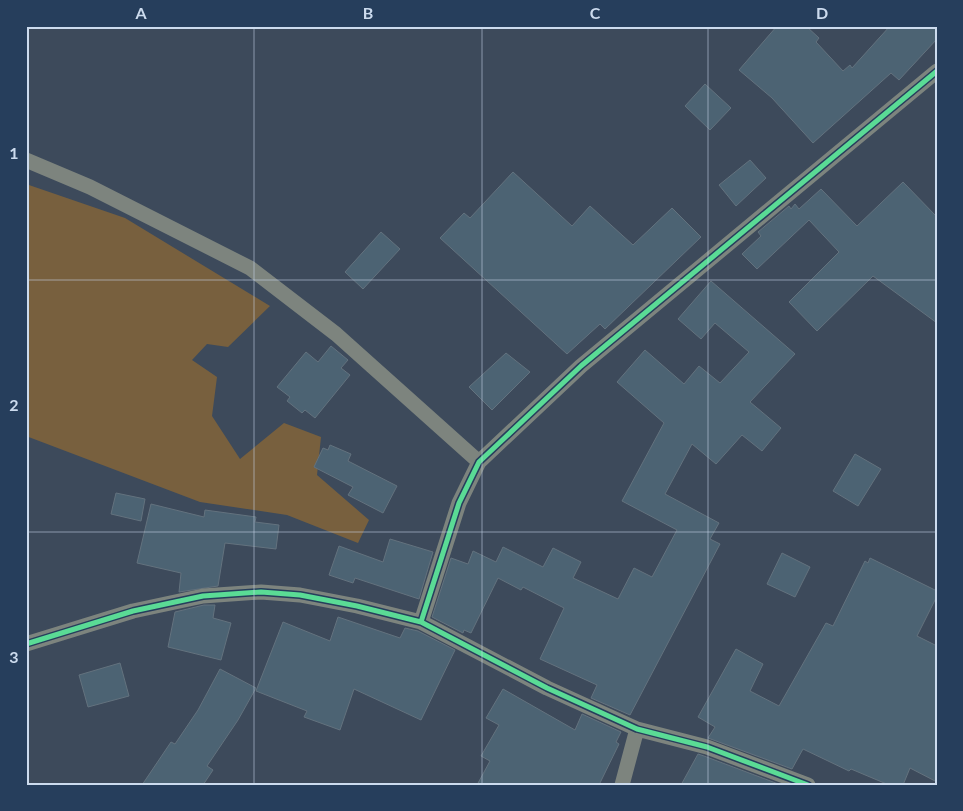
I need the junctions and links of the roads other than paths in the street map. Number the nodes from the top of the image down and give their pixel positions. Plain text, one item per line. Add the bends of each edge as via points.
1 (937, 71) edge
2 (26, 160) edge
3 (479, 462) junction
4 (421, 622) junction
5 (26, 644) edge
6 (638, 729) junction
7 (622, 785) edge
8 (808, 785) edge

1 - 3 street via 581,366
2 - 3 street via 90,187 250,268 336,334
3 - 4 street via 459,503
4 - 5 street via 338,602 261,592 194,598 133,611
4 - 6 street via 547,688
6 - 7 street
6 - 8 street via 707,747

